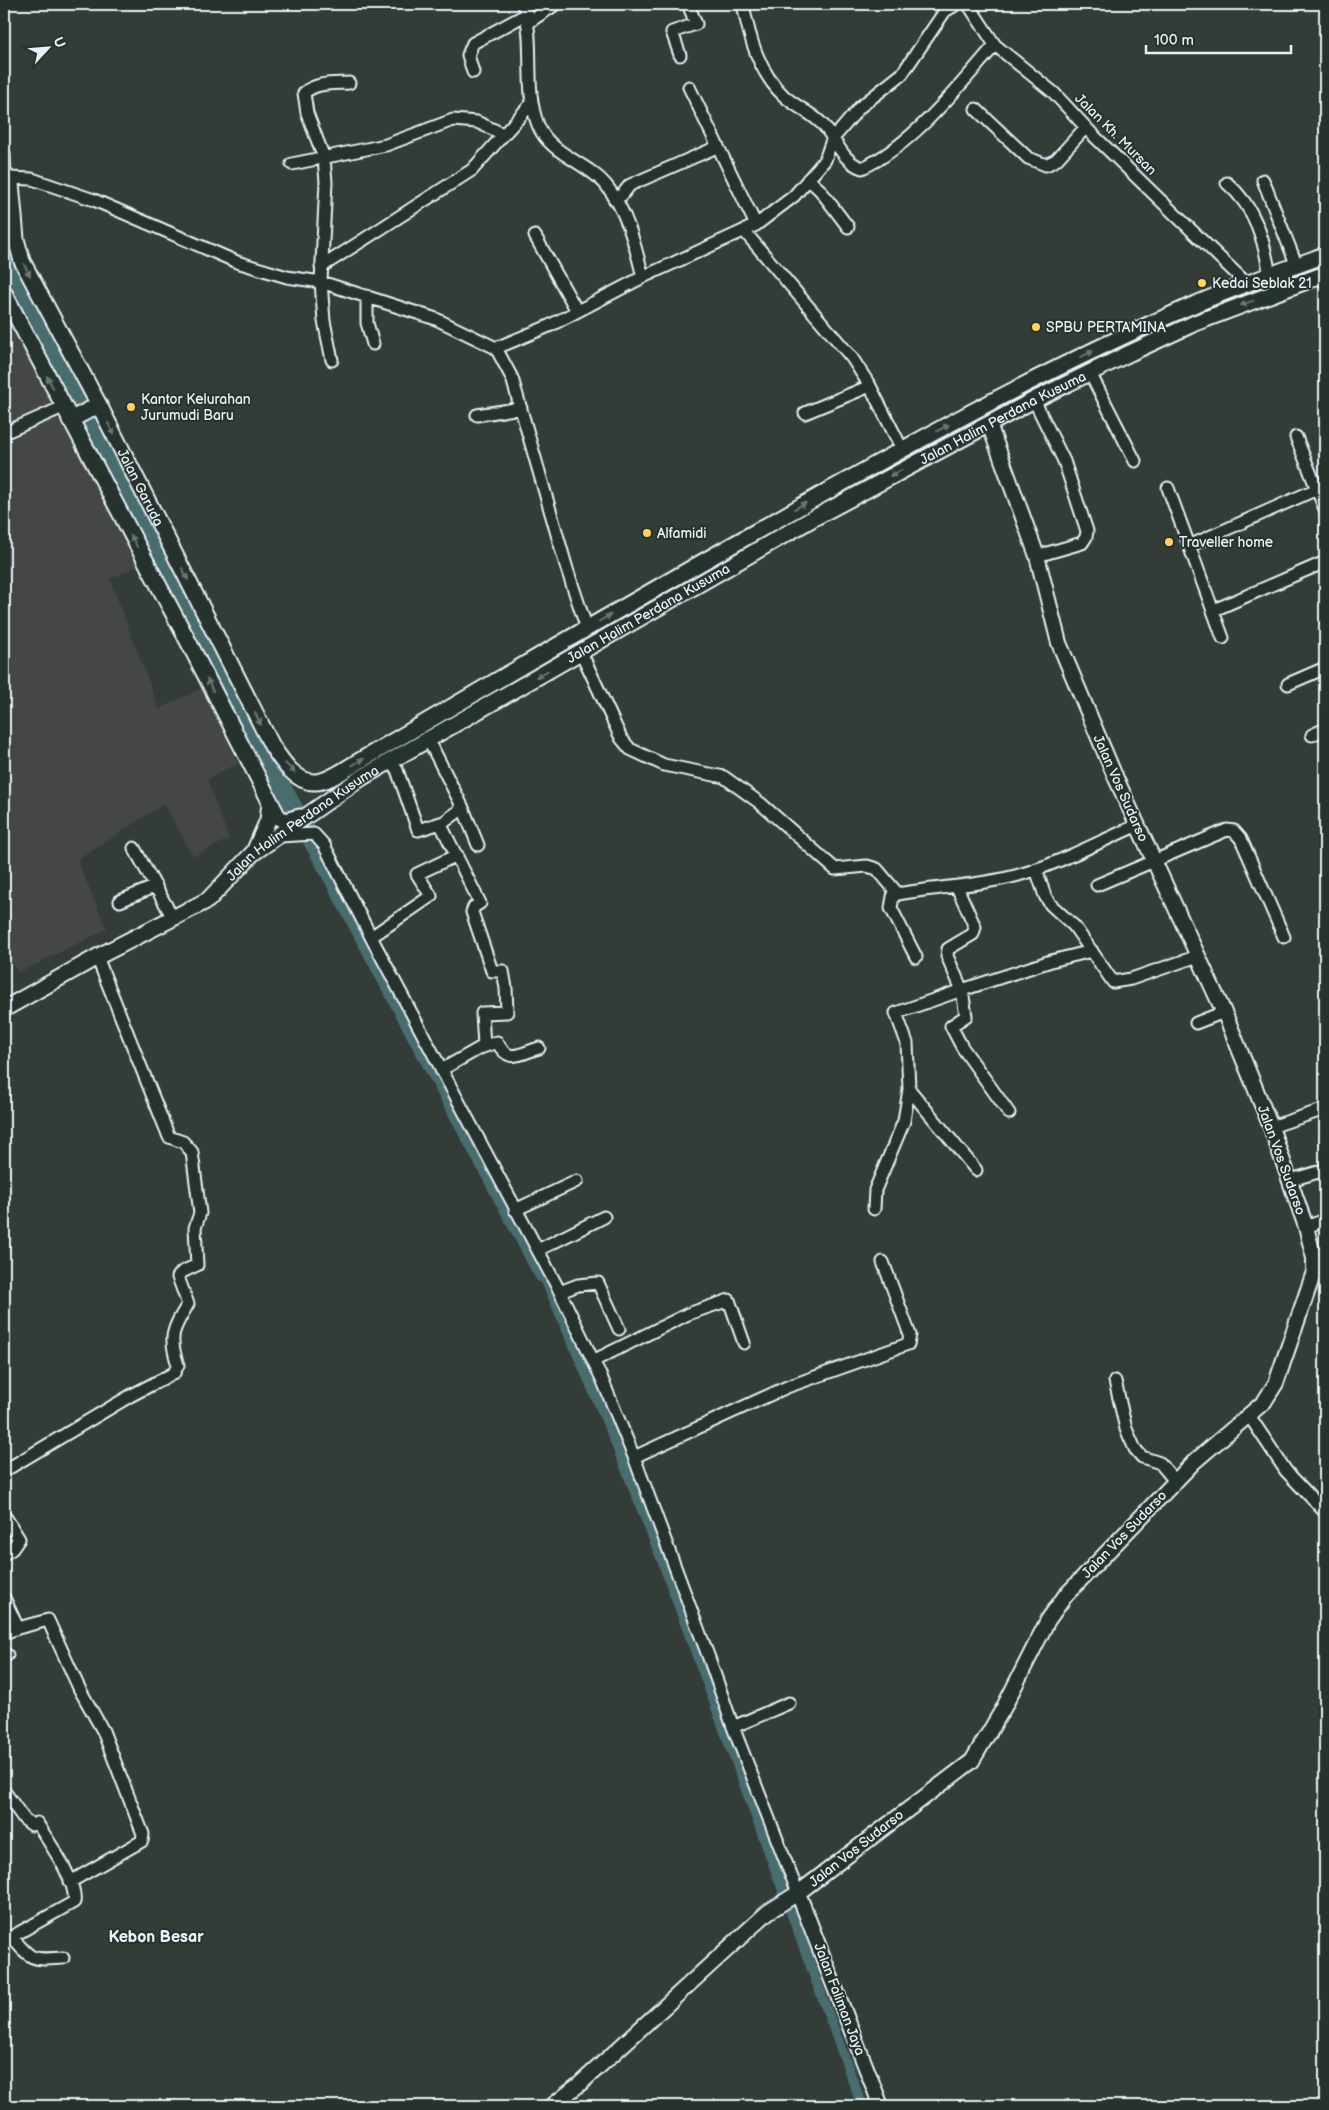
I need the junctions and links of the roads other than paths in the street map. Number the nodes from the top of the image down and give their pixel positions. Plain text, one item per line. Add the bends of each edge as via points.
1 (556, 4) edge
2 (688, 4) edge
3 (743, 4) edge
4 (957, 4) edge
5 (968, 4) edge
6 (942, 7) edge
7 (527, 13) edge
8 (995, 45) junction
9 (680, 55) dead end
10 (473, 72) dead end
11 (349, 83) dead end
12 (689, 87) dead end
13 (532, 103) junction
14 (976, 109) dead end
15 (1086, 127) junction
16 (502, 134) junction
17 (832, 140) junction
18 (717, 147) junction
19 (4, 153) edge
20 (324, 158) junction
21 (292, 164) dead end
22 (6, 175) edge
23 (808, 179) junction
24 (1263, 180) dead end
25 (1227, 183) dead end
26 (614, 198) junction
27 (756, 225) junction
28 (848, 227) dead end
29 (745, 232) junction
30 (535, 236) dead end
31 (1325, 256) edge
32 (1297, 266) junction
33 (321, 267) junction
34 (1325, 274) edge
35 (1270, 276) junction
36 (643, 277) junction
37 (321, 282) junction
38 (1247, 284) junction
39 (4, 293) edge
40 (367, 296) junction
41 (577, 311) junction
42 (373, 344) dead end
43 (496, 348) junction
44 (332, 360) dead end
45 (1090, 373) junction
46 (870, 386) junction
47 (1034, 400) junction
48 (96, 406) junction
49 (521, 408) junction
50 (805, 413) dead end
51 (70, 414) junction
52 (477, 415) dead end
53 (988, 424) junction
54 (4, 433) edge
55 (1296, 436) dead end
56 (902, 449) junction
57 (1135, 461) dead end
58 (1325, 478) edge
59 (1315, 486) junction
60 (1168, 488) dead end
61 (1325, 509) edge
62 (758, 530) junction
63 (1189, 546) junction
64 (767, 547) junction
65 (1037, 556) junction
66 (1325, 562) edge
67 (688, 570) junction
68 (698, 586) junction
69 (1214, 610) junction
70 (587, 629) junction
71 (1223, 638) dead end
72 (581, 652) junction
73 (1325, 668) edge
74 (1288, 684) dead end
75 (1325, 729) edge
76 (1312, 735) dead end
77 (428, 739) junction
78 (391, 760) junction
79 (315, 783) joint
80 (270, 802) junction
81 (463, 808) junction
82 (301, 820) junction
83 (440, 823) junction
84 (1138, 825) junction
85 (478, 845) dead end
86 (134, 848) dead end
87 (253, 853) junction
88 (457, 855) junction
89 (1154, 860) junction
90 (1036, 869) junction
91 (1098, 885) dead end
92 (156, 886) junction
93 (957, 887) junction
94 (894, 891) junction
95 (120, 901) dead end
96 (173, 918) junction
97 (371, 937) junction
98 (1284, 937) dead end
99 (1092, 951) junction
100 (97, 956) junction
101 (1198, 956) junction
102 (916, 958) dead end
103 (962, 990) junction
104 (4, 1009) edge
105 (1224, 1012) junction
106 (1196, 1023) dead end
107 (484, 1046) junction
108 (539, 1048) dead end
109 (441, 1070) junction
110 (910, 1090) junction
111 (1325, 1108) edge
112 (1009, 1113) dead end
113 (1270, 1127) junction
114 (976, 1170) dead end
115 (1325, 1170) edge
116 (1291, 1180) junction
117 (577, 1181) dead end
118 (874, 1209) dead end
119 (515, 1210) junction
120 (604, 1217) dead end
121 (1325, 1220) edge
122 (1306, 1227) junction
123 (538, 1250) junction
124 (882, 1262) dead end
125 (1320, 1272) edge
126 (560, 1292) junction
127 (619, 1329) dead end
128 (744, 1343) dead end
129 (593, 1361) junction
130 (1115, 1381) dead end
131 (1248, 1414) junction
132 (634, 1457) junction
133 (4, 1471) edge
134 (1175, 1481) junction
135 (1325, 1512) edge
136 (6, 1518) dead end
137 (4, 1554) edge
138 (4, 1598) edge
139 (18, 1628) junction
140 (4, 1633) edge
141 (789, 1702) dead end
142 (733, 1727) junction
143 (4, 1791) edge
144 (70, 1882) junction
145 (796, 1895) junction
146 (8, 1939) edge
147 (63, 1958) dead end
148 (552, 2106) edge
149 (881, 2106) edge

1 - 7 street
2 - 9 street via 696,24 672,32
3 - 17 street via 764,73 784,96 824,126
4 - 6 street
5 - 8 street, Jalan Kh. Mursan
6 - 17 street via 902,74 860,107
7 - 10 street via 473,43 468,55
7 - 13 street
8 - 15 street, Jalan Kh. Mursan via 1054,93
8 - 17 street via 911,134 869,164 862,168 854,165
11 - 20 street via 321,84 304,93 307,113
12 - 18 street
13 - 16 street
13 - 26 street via 538,126 550,144 605,184
14 - 15 street via 1028,158 1046,165 1056,160
15 - 38 street, Jalan Kh. Mursan
16 - 20 street via 477,122 453,120 386,145
16 - 33 street via 472,170
17 - 23 street via 825,160
18 - 26 street via 630,185 622,195
18 - 27 street
19 - 22 street
20 - 21 street
20 - 33 street via 326,182
22 - 37 street via 32,179 94,200 237,262 287,277
22 -> 48 main road, Jalan Garuda via 11,182 16,238 22,261
23 - 27 street via 794,196
23 - 28 street
24 - 32 street
25 - 35 street via 1252,212 1266,252
26 - 36 street via 623,213
27 - 29 street
29 - 36 street
29 - 46 street via 846,352
30 - 41 street
31 - 32 main road, Jalan Halim Perdana Kusuma
32 - 35 main road, Jalan Halim Perdana Kusuma
33 - 37 street
34 -> 45 main road, Jalan Halim Perdana Kusuma via 1195,323
35 - 38 main road, Jalan Halim Perdana Kusuma
36 - 41 street
37 - 40 street
37 - 44 street
56 -> 38 main road, Jalan Halim Perdana Kusuma via 1110,343
51 -> 39 main road
40 - 42 street via 367,322
40 - 43 street via 436,319
41 - 43 street
43 - 49 street via 512,378
45 - 47 main road, Jalan Halim Perdana Kusuma
45 - 57 street
46 - 50 street
46 - 56 street
47 - 53 main road, Jalan Halim Perdana Kusuma
47 - 65 street via 1064,461 1086,531 1082,543
48 - 51 main road
48 -> 79 main road, Jalan Garuda via 272,746 296,774
49 - 52 street
49 - 70 street
51 - 54 street
80 -> 51 main road
53 -> 64 main road, Jalan Halim Perdana Kusuma via 820,514
53 - 65 street, Jalan Vos Sudarso
55 - 59 street
62 -> 56 main road, Jalan Halim Perdana Kusuma
58 - 59 street
59 - 61 street
59 - 63 street
60 - 63 street
62 - 64 main road
62 - 67 main road, Jalan Halim Perdana Kusuma
63 - 69 street
64 - 68 main road, Jalan Halim Perdana Kusuma
65 - 84 street, Jalan Vos Sudarso via 1060,643
66 - 69 street
67 - 68 main road
70 -> 67 main road, Jalan Halim Perdana Kusuma
68 - 72 main road, Jalan Halim Perdana Kusuma
69 - 71 street
79 -> 70 main road, Jalan Halim Perdana Kusuma via 351,766
72 -> 77 main road, Jalan Halim Perdana Kusuma
72 - 94 street via 621,738 630,749 664,765 724,777 760,803 835,869 867,866 877,869
73 - 74 street
75 - 76 street
77 - 78 main road, Jalan Halim Perdana Kusuma
77 - 81 street
78 - 82 main road, Jalan Halim Perdana Kusuma
78 - 83 street via 418,830
80 - 82 main road via 278,817 285,822
80 - 87 main road via 262,837
81 - 83 street
81 - 85 street
82 - 87 main road, Jalan Halim Perdana Kusuma
82 - 97 street via 324,844
83 - 88 street
84 - 89 street, Jalan Vos Sudarso
84 - 90 street
86 - 92 street
87 - 96 main road, Jalan Halim Perdana Kusuma via 208,900
88 - 97 street via 417,874 431,896
88 - 107 street via 480,903 472,912 492,971 503,971 506,988 507,1012 482,1013
89 - 91 street
89 - 98 street via 1227,830 1234,831 1241,839
89 - 101 street, Jalan Vos Sudarso
90 - 93 street via 996,881
90 - 99 street via 1051,905 1074,926
92 - 95 street
92 - 96 street
93 - 94 street via 898,894
93 - 103 street via 975,927 973,934 948,949 947,956
94 - 102 street via 891,908
96 - 100 main road, Jalan Halim Perdana Kusuma
97 - 109 street
99 - 101 street via 1113,982
99 - 103 street
100 - 104 main road, Jalan Halim Perdana Kusuma
100 - 133 street via 169,1137 183,1142 192,1152 200,1213 195,1228 197,1265 178,1277 188,1304 173,1329 173,1349 178,1365 174,1373
101 - 105 street, Jalan Vos Sudarso
103 - 110 street via 896,1013 907,1043
103 - 112 street via 966,1016 951,1026
105 - 106 street
105 - 113 street, Jalan Vos Sudarso
107 - 108 street via 497,1042 509,1056
107 - 109 street
109 - 119 street via 479,1132
110 - 114 street
110 - 118 street via 904,1121 875,1190
111 - 113 street
113 - 116 street, Jalan Vos Sudarso
115 - 116 street
116 - 122 street, Jalan Vos Sudarso
117 - 119 street
119 - 123 street
120 - 123 street
121 - 122 street
122 - 125 street, Jalan Vos Sudarso
123 - 126 street
124 - 132 street via 910,1335 908,1344 787,1387
125 - 131 street, Jalan Vos Sudarso via 1276,1383 1264,1402
126 - 127 street via 598,1283
126 - 129 street
128 - 129 street via 729,1300 688,1314
129 - 132 street
130 - 134 street via 1126,1429 1135,1449 1142,1457 1160,1463
131 - 134 street, Jalan Vos Sudarso
131 - 135 street via 1286,1471
132 - 142 street
134 - 145 street, Jalan Vos Sudarso via 1056,1608 972,1761
136 - 137 street via 19,1539
138 - 139 street
139 - 140 street
139 - 144 street via 48,1620 103,1731 142,1834 142,1841
141 - 142 street
142 - 145 street
143 - 144 street via 24,1819 32,1825 37,1823
144 - 146 street via 74,1902
145 - 148 street, Jalan Vos Sudarso via 768,1912 581,2084
145 - 149 street, Jalan Faliman Jaya
146 - 147 street via 30,1957

